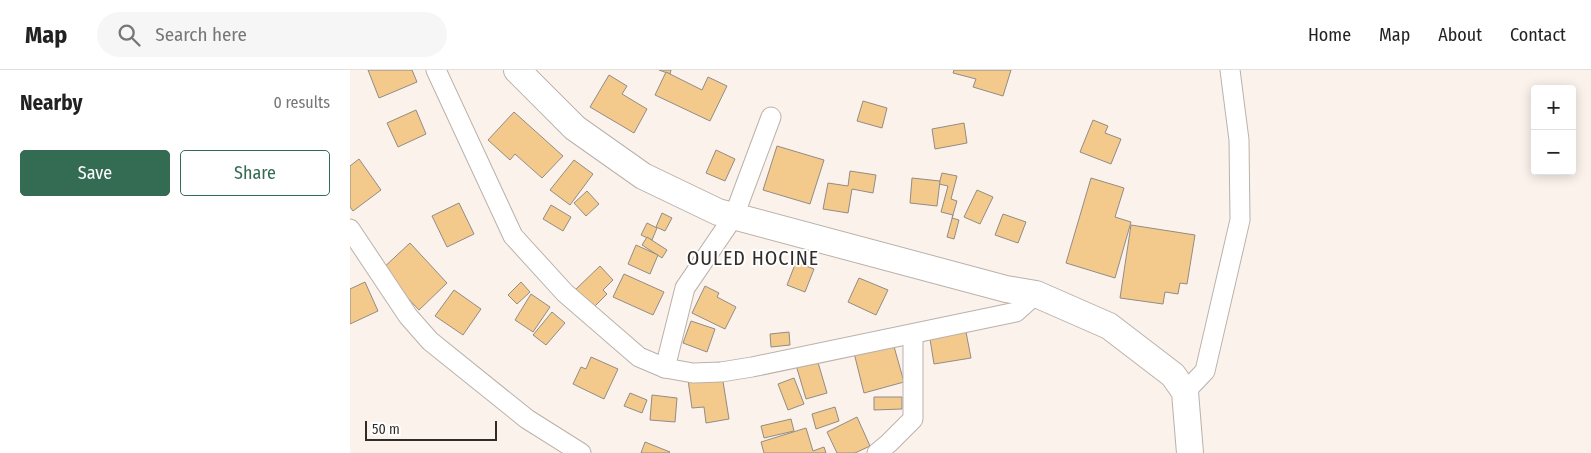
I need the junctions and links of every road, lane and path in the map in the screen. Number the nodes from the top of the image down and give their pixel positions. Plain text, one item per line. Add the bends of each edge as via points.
1 (436, 70) edge
2 (517, 70) edge
3 (1230, 70) edge
4 (771, 117) dead end
5 (734, 216) junction
6 (350, 230) edge
7 (1036, 294) junction
8 (912, 335) junction
9 (665, 368) junction
10 (1184, 392) junction
11 (581, 453) edge
12 (877, 453) edge
13 (1190, 453) edge

1 - 9 street via 513,236 564,293 620,342 639,357
2 - 5 main road via 575,128 643,176 718,212
3 - 10 street via 1239,140 1240,220 1205,371
4 - 5 street
5 - 7 main road via 1006,289
5 - 9 street via 685,288
6 - 11 street via 408,316 430,341 527,419
7 - 8 street via 1016,312
7 - 10 main road via 1109,326 1173,375
8 - 9 street via 721,372 693,373
8 - 12 street via 914,419
10 - 13 main road

